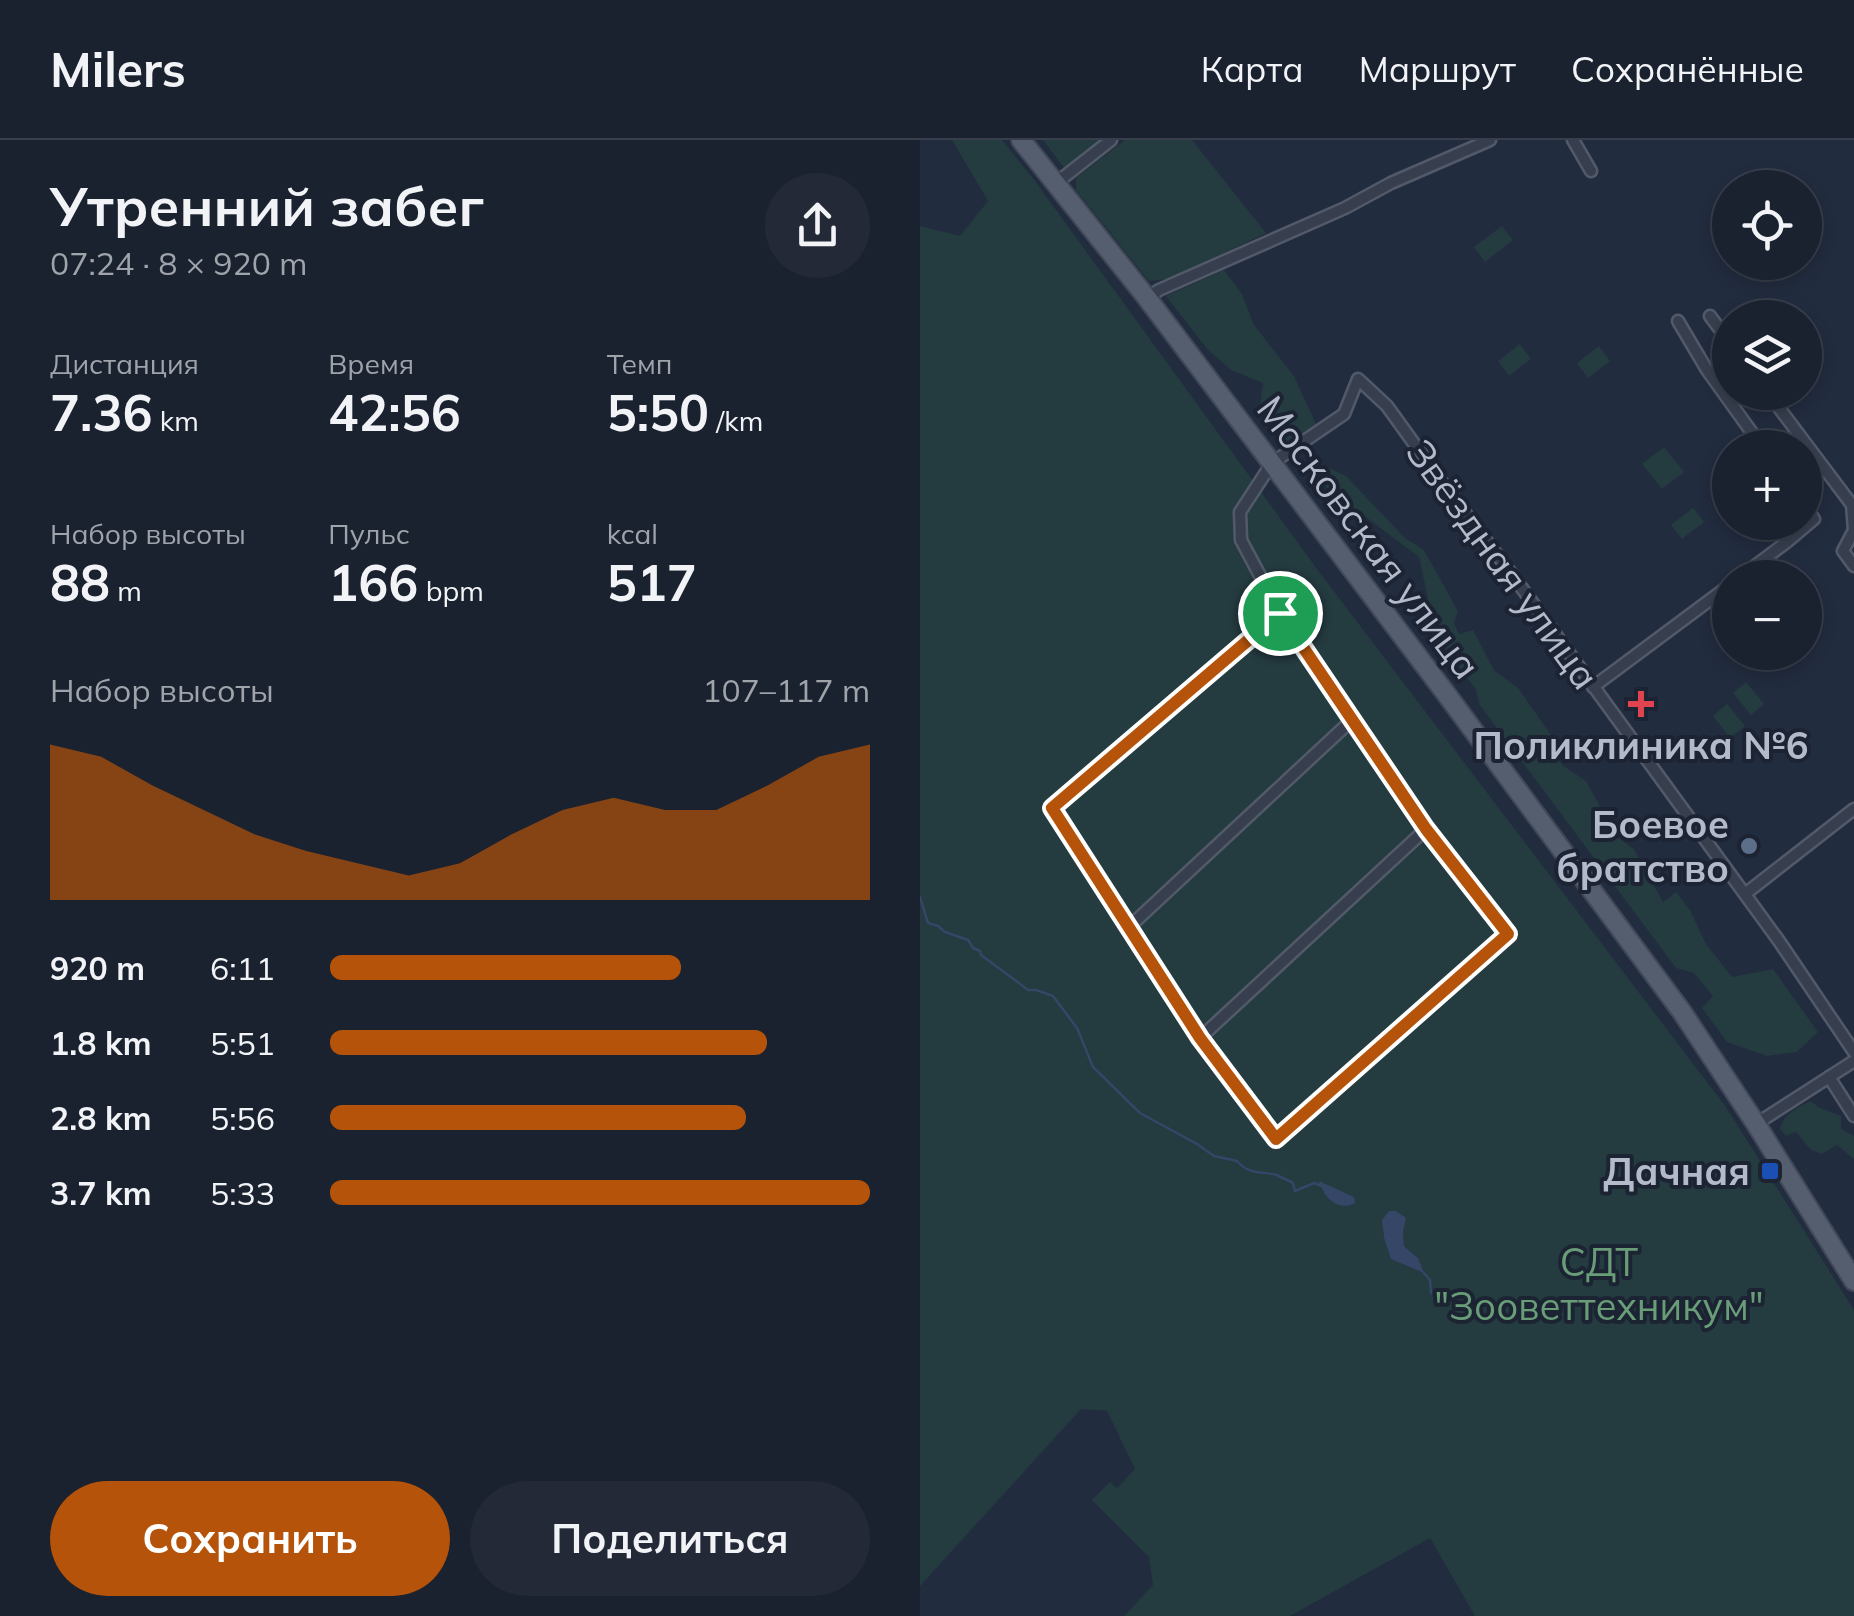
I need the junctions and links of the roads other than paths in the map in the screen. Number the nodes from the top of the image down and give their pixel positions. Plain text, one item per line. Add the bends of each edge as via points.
1 (1021, 140) edge
2 (1111, 140) edge
3 (1490, 140) edge
4 (1573, 140) edge
5 (1590, 171) dead end
6 (1054, 184) junction
7 (1147, 298) junction
8 (1710, 316) dead end
9 (1712, 319) edge
10 (1678, 322) dead end
11 (1781, 410) edge
12 (1750, 430) edge
13 (1272, 464) junction
14 (1790, 540) edge
15 (1764, 560) edge
16 (1854, 566) edge
17 (1712, 598) edge
18 (1280, 613) junction
19 (1593, 686) junction
20 (1353, 719) junction
21 (1854, 809) edge
22 (1426, 829) junction
23 (1745, 894) junction
24 (1128, 928) junction
25 (1200, 1038) junction
26 (1854, 1052) edge
27 (1854, 1060) edge
28 (1829, 1077) junction
29 (1854, 1116) edge
30 (1756, 1124) junction
31 (1854, 1281) edge

1 - 6 main road, Московская улица
2 - 6 street
3 - 7 street
4 - 5 street
6 - 7 main road, Московская улица
7 - 13 main road, Московская улица
8 - 9 street
10 - 12 street
11 - 16 street via 1852,505 1854,530 1843,551
13 - 18 street via 1240,512 1240,540
13 - 19 street, Звёздная улица via 1344,414 1358,380 1388,406
13 - 30 main road, Московская улица via 1684,1015
14 - 15 street
17 - 19 street
18 - 20 street
18 - 24 street via 1052,808
19 - 23 street, Звёздная улица
20 - 22 street
20 - 24 street
21 - 23 street
22 - 25 street
22 - 25 street via 1508,934 1276,1139
23 - 26 street, Звёздная улица
24 - 25 street
27 - 28 street
28 - 29 street
28 - 30 street
30 - 31 main road, Московская улица

